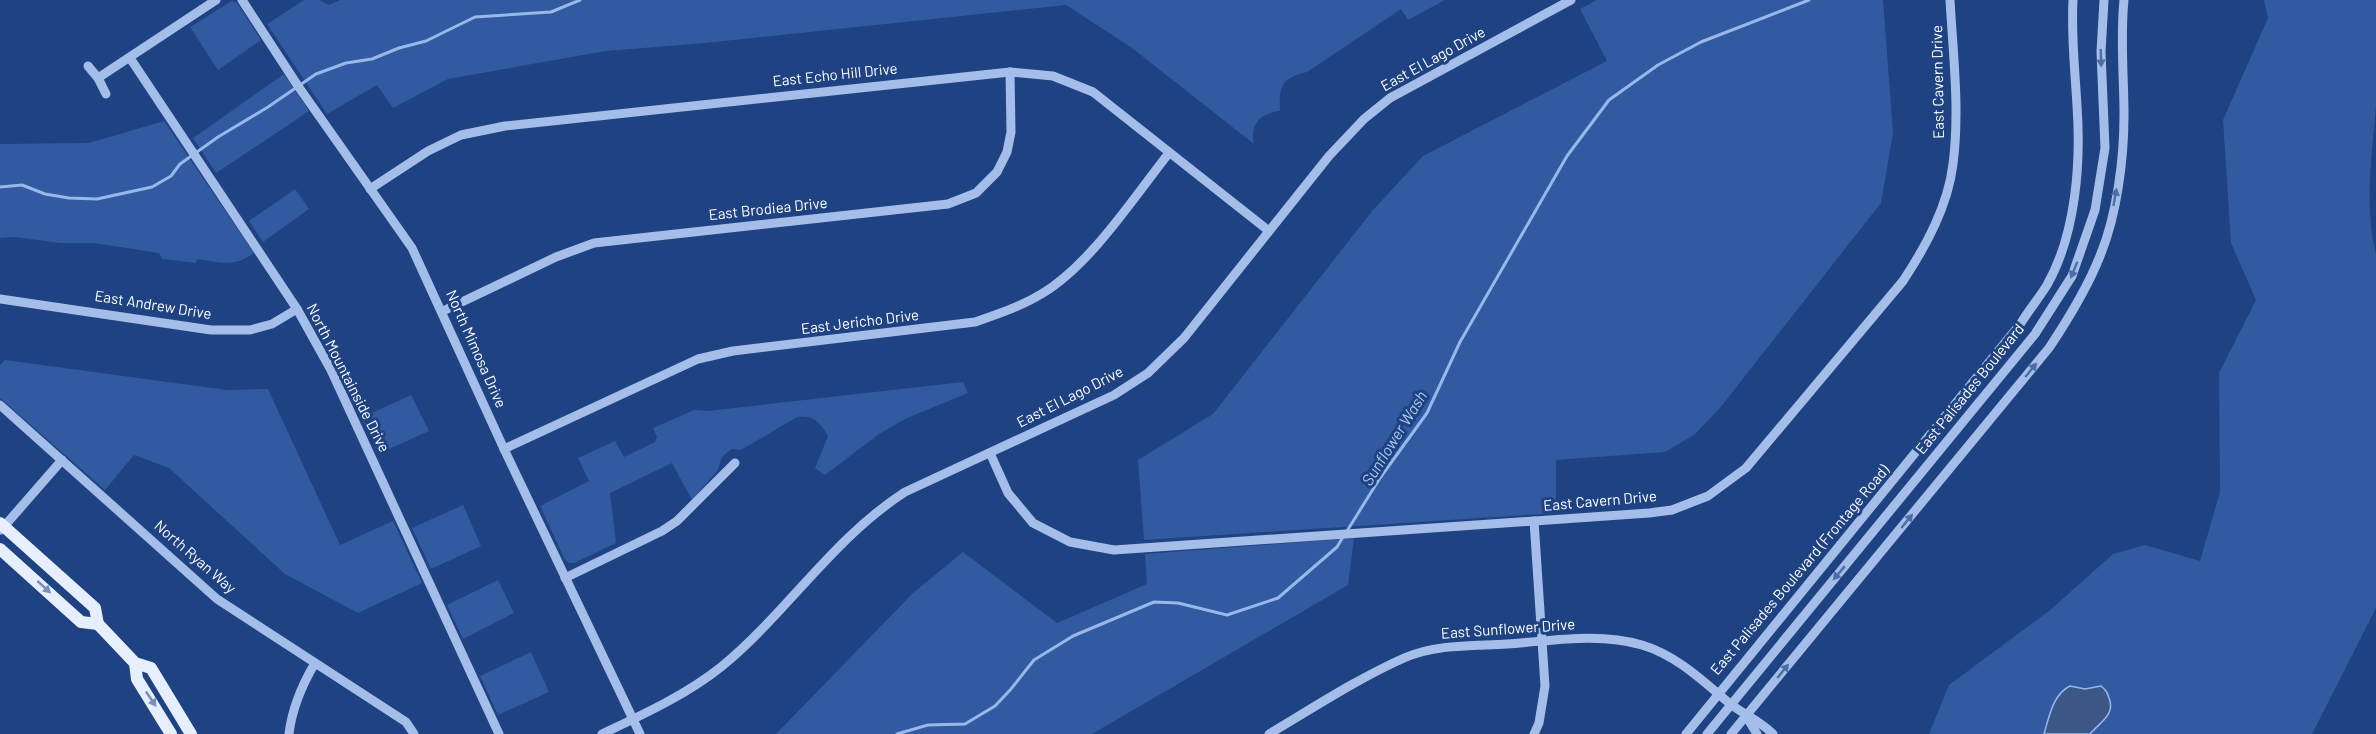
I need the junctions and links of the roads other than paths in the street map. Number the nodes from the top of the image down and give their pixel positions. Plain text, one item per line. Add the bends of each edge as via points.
1 (216, 0) edge
2 (242, 0) edge
3 (1571, 0) edge
4 (1950, 0) edge
5 (2073, 0) edge
6 (2104, 0) edge
7 (2124, 0) edge
8 (130, 58) junction
9 (88, 66) dead end
10 (1010, 72) junction
11 (98, 78) junction
12 (106, 94) dead end
13 (1169, 153) junction
14 (370, 189) junction
15 (1269, 231) junction
16 (0, 299) edge
17 (297, 309) junction
18 (443, 311) junction
19 (0, 405) edge
20 (504, 449) junction
21 (990, 453) junction
22 (63, 460) junction
23 (735, 463) dead end
24 (1534, 521) junction
25 (2, 527) edge
26 (0, 541) edge
27 (0, 549) edge
28 (565, 578) junction
29 (98, 624) junction
30 (1543, 642) junction
31 (135, 663) junction
32 (315, 663) junction
33 (1718, 693) junction
34 (1731, 705) junction
35 (1746, 716) junction
36 (633, 719) junction
37 (171, 734) edge
38 (191, 734) edge
39 (289, 734) edge
40 (414, 734) edge
41 (499, 734) edge
42 (602, 734) edge
43 (640, 734) edge
44 (1269, 734) edge
45 (1534, 734) edge
46 (1686, 734) edge
47 (1707, 734) edge
48 (1731, 734) edge
49 (1757, 734) edge
50 (1773, 734) edge

1 - 8 street
2 - 14 street, North Mimosa Drive
3 - 15 street, East El Lago Drive via 1376,109 1329,156
4 - 24 street, East Cavern Drive via 1956,111 1953,166 1941,212 1903,281 1746,468 1728,483 1708,496 1672,510
5 - 33 street, East Palisades Boulevard (Frontage Road) via 2077,184 2063,246 2047,284 2021,323
6 -> 34 street, East Palisades Boulevard via 2101,52 2105,148 2095,210 2072,276 2035,334
35 -> 7 street via 2049,348 2084,291 2101,254 2123,154
8 - 11 street
8 - 17 street, North Mountainside Drive
9 - 11 street
10 - 13 street, East Echo Hill Drive via 1053,76 1093,92
10 - 14 street, East Echo Hill Drive via 505,126 461,135 428,151
10 - 18 street, East Brodiea Drive via 1011,132 1007,152 997,172 976,193 948,204 594,243
11 - 12 street
13 - 15 street, East Echo Hill Drive
13 - 20 street, East Jericho Drive via 1078,265 1044,292 1010,310 975,322 733,351 698,359
14 - 18 street, North Mimosa Drive via 412,248
15 - 21 street, East El Lago Drive via 1184,338 1148,373 1114,395
16 - 17 street, East Andrew Drive via 211,330 249,330 272,324
17 - 41 street, North Mountainside Drive via 331,370
18 - 20 street, North Mimosa Drive
19 - 22 street, North Ryan Way
20 - 28 street, North Mimosa Drive
21 - 24 street, East Cavern Drive via 1008,493 1033,523 1070,542 1114,550
21 - 36 street, East El Lago Drive via 889,503 855,530 721,667
22 - 25 street
22 - 32 street, North Ryan Way via 217,599
23 - 28 street via 677,521
24 - 30 street
25 - 26 street
25 - 29 main road via 95,608
27 -> 29 main road via 81,622
28 - 36 street, North Mimosa Drive
29 - 31 main road
30 - 33 street, East Sunflower Drive via 1596,638 1643,645 1684,666
30 - 44 street, East Sunflower Drive via 1443,647 1406,658
30 - 45 street via 1545,686
31 -> 37 main road via 137,679
31 - 38 main road via 151,668
32 - 39 street via 295,706
32 - 40 street, North Ryan Way via 406,722
33 - 34 street, East Sunflower Drive
33 - 46 street, East Palisades Boulevard (Frontage Road)
34 - 35 street, East Sunflower Drive
34 - 47 street, East Palisades Boulevard
35 - 48 street
35 - 49 street
35 - 50 street, East Sunflower Drive
36 - 42 street, East El Lago Drive
36 - 43 street, North Mimosa Drive

